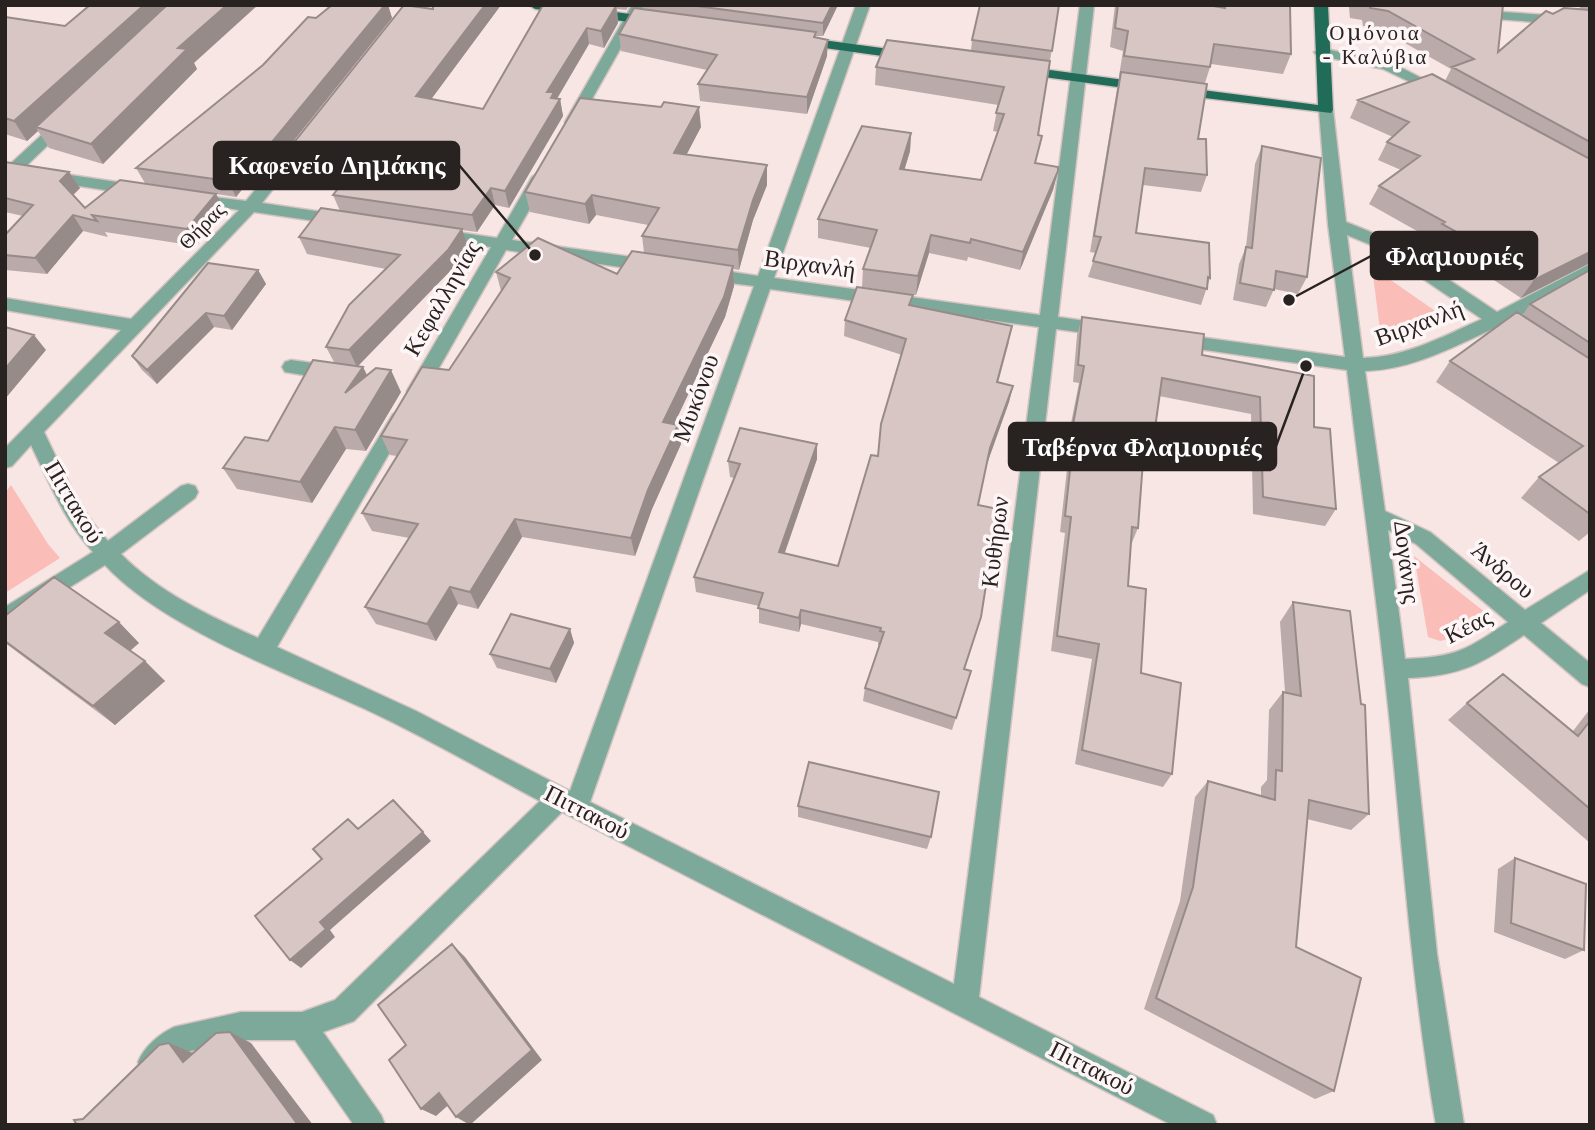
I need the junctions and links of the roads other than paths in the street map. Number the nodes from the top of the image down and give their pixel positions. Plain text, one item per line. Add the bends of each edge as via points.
1 (535, 5) edge
2 (863, 5) edge
3 (1087, 5) edge
4 (1321, 5) edge
5 (1562, 5) edge
6 (635, 12) edge
7 (1452, 12) edge
8 (1590, 20) edge
9 (672, 23) edge
10 (780, 38) edge
11 (848, 48) junction
12 (1321, 52) junction
13 (930, 58) edge
14 (1011, 69) edge
15 (1079, 78) junction
16 (1453, 99) edge
17 (79, 107) edge
18 (1326, 110) junction
19 (312, 131) edge
20 (563, 136) edge
21 (550, 160) edge
22 (7, 173) edge
23 (252, 207) junction
24 (357, 222) edge
25 (1336, 223) junction
26 (423, 232) edge
27 (502, 243) junction
28 (667, 268) edge
29 (1590, 270) edge
30 (695, 272) edge
31 (764, 282) junction
32 (5, 304) edge
33 (1497, 320) junction
34 (1049, 322) junction
35 (136, 326) junction
36 (1129, 333) edge
37 (1520, 336) edge
38 (1155, 337) edge
39 (1355, 365) junction
40 (292, 367) dead end
41 (350, 376) edge
42 (33, 430) junction
43 (5, 461) edge
44 (188, 492) dead end
45 (1375, 515) junction
46 (106, 554) junction
47 (1590, 579) edge
48 (5, 619) edge
49 (1525, 623) junction
50 (263, 650) junction
51 (1395, 669) junction
52 (1590, 677) edge
53 (568, 802) junction
54 (965, 1002) junction
55 (302, 1026) junction
56 (137, 1076) edge
57 (371, 1125) edge
58 (1203, 1125) edge
59 (1450, 1125) edge

1 - 6 main road
2 - 11 street, Μυκόνου
3 - 15 street, Κυθήρων
4 - 12 main road, Δογάνης
5 - 8 street
6 - 9 main road
6 - 20 street
7 - 8 street
10 - 11 main road
11 - 13 main road
11 - 31 street, Μυκόνου
12 - 16 street via 1395,68
12 - 18 main road, Δογάνης
14 - 15 main road
15 - 18 main road
15 - 34 street, Κυθήρων
17 - 22 street
18 - 25 street, Δογάνης
19 - 23 street, Θήρας
21 - 27 street, Κεφαλληνίας
22 - 23 street
23 - 24 street
23 - 35 street, Θήρας
25 - 33 street via 1382,243
25 - 39 street, Δογάνης
26 - 27 street
27 - 28 street
27 - 50 street, Κεφαλληνίας via 411,384
29 - 33 street, Βιρχανλή
30 - 31 street, Βιρχανλή
31 - 34 street, Βιρχανλή
31 - 53 street, Μυκόνου
32 - 35 street
33 - 37 street
33 - 39 street, Βιρχανλή via 1399,361
34 - 36 street, Βιρχανλή
34 - 54 street, Κυθήρων
35 - 42 street, Θήρας
38 - 39 street, Βιρχανλή
39 - 45 street, Δογάνης
40 - 41 street
42 - 43 street, Θήρας
42 - 46 street, Πιττακού via 68,500
44 - 46 street
45 - 49 street, Άνδρου via 1423,538
45 - 51 street, Δογάνης
46 - 48 street
46 - 50 street, Πιττακού via 177,608
47 - 49 street, Κέας
49 - 51 street, Κέας via 1459,663
49 - 52 street, Άνδρου
50 - 53 street, Πιττακού via 408,718
51 - 59 street, Δογάνης via 1431,1020
53 - 54 street, Πιττακού
53 - 55 street via 344,1011
54 - 58 street, Πιττακού
55 - 56 street via 241,1026 174,1041
55 - 57 street

